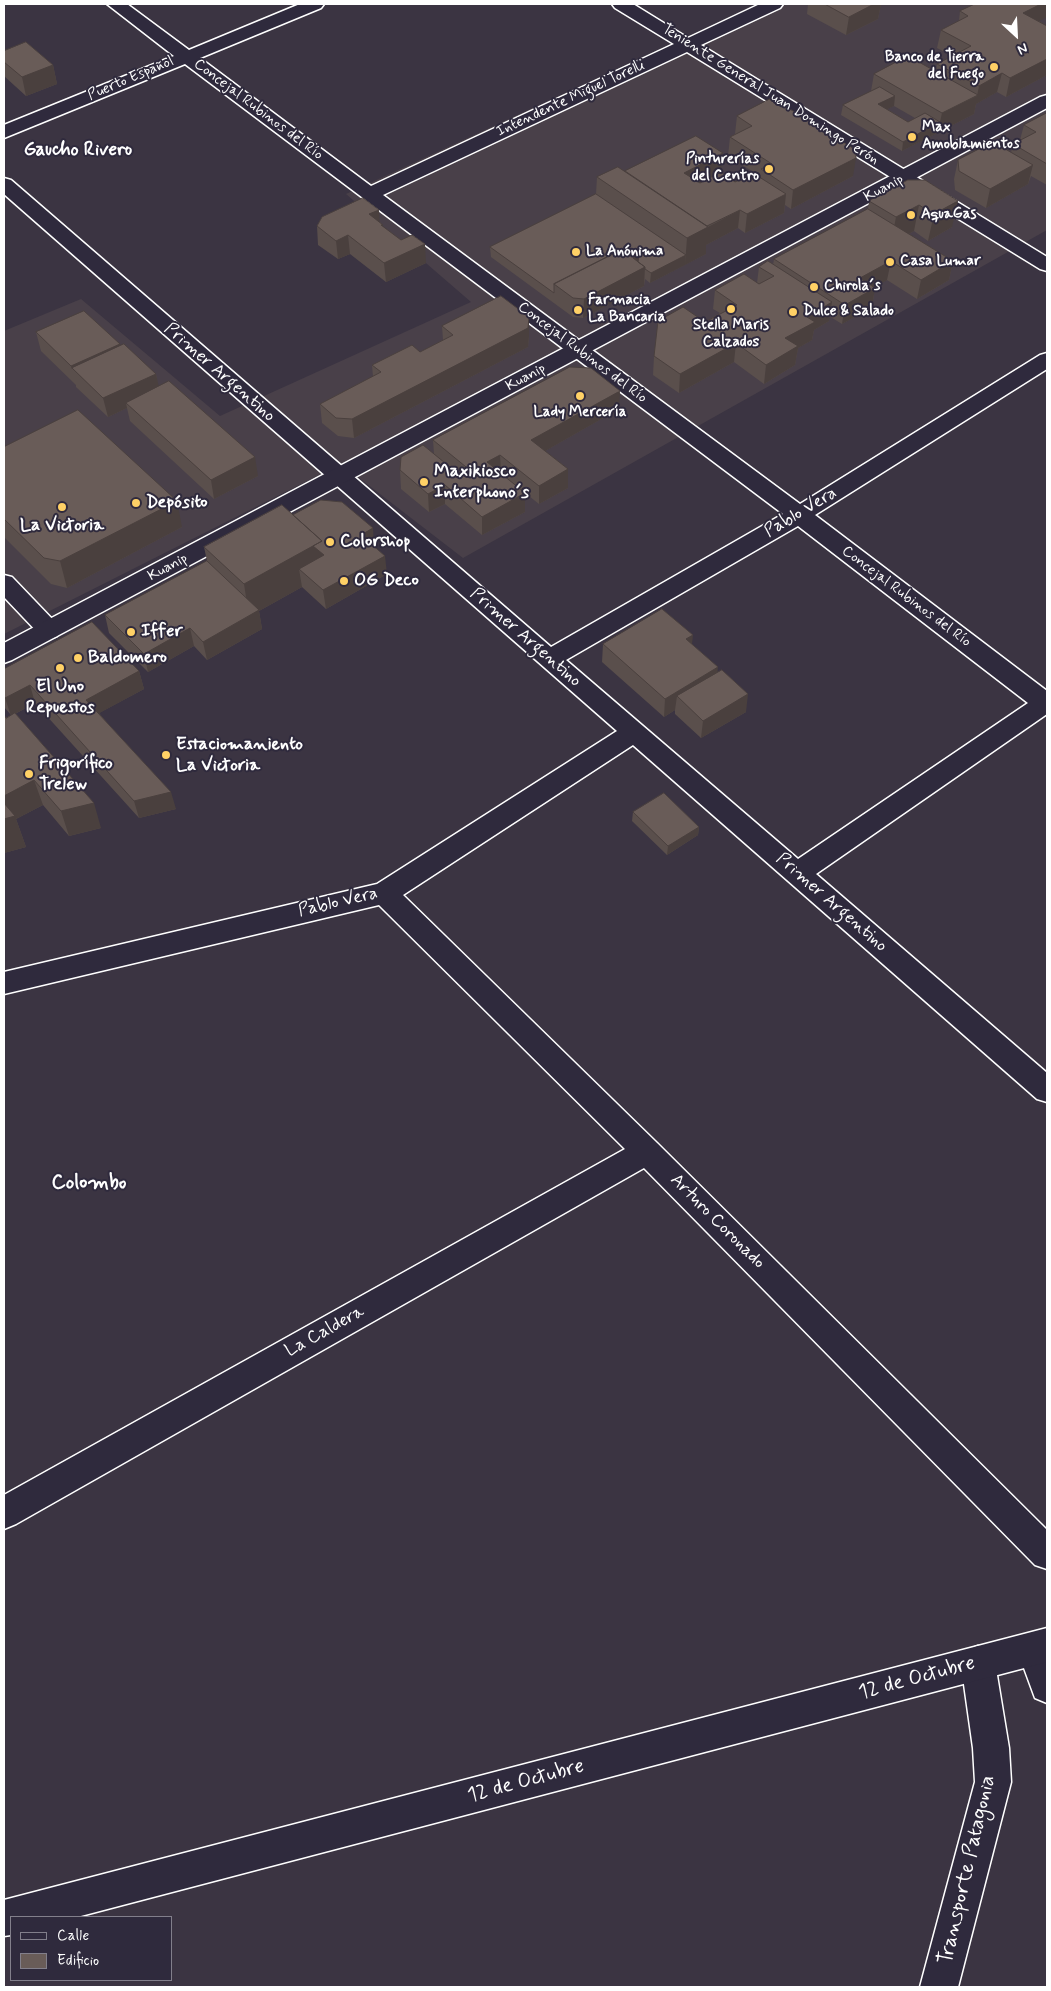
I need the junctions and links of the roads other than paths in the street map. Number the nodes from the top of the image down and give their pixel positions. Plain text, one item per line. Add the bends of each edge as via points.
1 (116, 4) edge
2 (315, 4) edge
3 (622, 4) edge
4 (774, 4) edge
5 (687, 44) junction
6 (186, 56) junction
7 (1047, 101) edge
8 (4, 132) edge
9 (904, 178) junction
10 (4, 184) edge
11 (370, 194) junction
12 (1047, 265) edge
13 (578, 350) junction
14 (1047, 360) edge
15 (338, 478) junction
16 (799, 515) junction
17 (4, 583) edge
18 (49, 630) junction
19 (4, 654) edge
20 (550, 658) junction
21 (1047, 703) edge
22 (633, 733) junction
23 (797, 873) junction
24 (384, 893) junction
25 (4, 983) edge
26 (1047, 1090) edge
27 (647, 1152) junction
28 (4, 1513) edge
29 (1047, 1553) edge
30 (1041, 1647) edge
31 (978, 1663) junction
32 (1047, 1686) edge
33 (12, 1916) edge
34 (940, 1987) edge

1 - 6 street, Concejal Rubinos del Río
2 - 6 street, Puerto Español
3 - 5 street, Teniente General Juan Domingo Perón
4 - 5 street, Intendente Miguel Torelli
5 - 9 street, Teniente General Juan Domingo Perón
5 - 11 street, Intendente Miguel Torelli
6 - 8 street, Puerto Español
6 - 11 street, Concejal Rubinos del Río
7 - 9 street, Kuanip
9 - 12 street, Teniente General Juan Domingo Perón
9 - 13 street, Kuanip
10 - 15 street, Primer Argentino
11 - 13 street, Concejal Rubinos del Río
13 - 15 street, Kuanip
13 - 16 street, Concejal Rubinos del Río
14 - 16 street, Pablo Vera
15 - 18 street, Kuanip
15 - 20 street, Primer Argentino
16 - 20 street, Pablo Vera
16 - 21 street, Concejal Rubinos del Río
17 - 18 street
18 - 19 street, Kuanip
20 - 22 street, Primer Argentino
21 - 23 street
22 - 23 street, Primer Argentino
22 - 24 street, Pablo Vera
23 - 26 street, Primer Argentino
24 - 25 street, Pablo Vera
24 - 27 street, Arturo Coronado
27 - 28 street, La Caldera
27 - 29 street, Arturo Coronado
30 - 31 street, 12 de Octubre
30 - 32 street
31 - 33 street, 12 de Octubre
31 - 34 street, Transporte Patagonia via 993,1782

